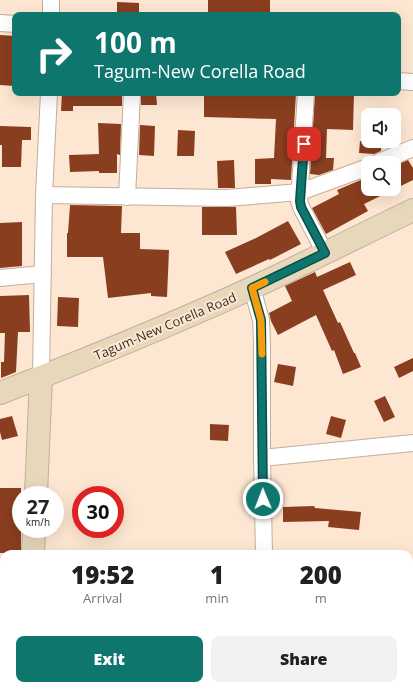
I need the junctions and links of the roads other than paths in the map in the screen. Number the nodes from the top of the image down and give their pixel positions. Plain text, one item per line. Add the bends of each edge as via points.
1 (51, 0) edge
2 (50, 12) edge
3 (0, 23) edge
4 (12, 24) edge
5 (401, 81) edge
6 (413, 82) edge
7 (49, 96) edge
8 (132, 96) edge
9 (306, 96) edge
10 (413, 148) edge
11 (394, 156) edge
12 (361, 169) edge
13 (300, 192) junction
14 (44, 195) junction
15 (127, 197) junction
16 (413, 210) edge
17 (325, 253) junction
18 (43, 274) junction
19 (0, 278) edge
20 (252, 288) junction
21 (41, 377) junction
22 (0, 393) edge
23 (413, 443) edge
24 (262, 458) junction
25 (36, 486) edge
26 (34, 538) edge
27 (33, 550) edge
28 (264, 550) edge

1 - 2 street
3 - 4 street
5 - 6 street
7 - 14 street
8 - 15 street
9 - 13 street
10 - 11 street
12 - 13 street
13 - 15 street via 227,198
13 - 17 street via 301,207
14 - 15 street
14 - 18 street
16 - 17 main road, Tagum-New Corella Road
17 - 20 main road, Tagum-New Corella Road
18 - 19 street
18 - 21 street
20 - 21 main road, Tagum-New Corella Road via 104,353
20 - 24 street via 261,320
21 - 22 main road, Tagum-New Corella Road
21 - 25 main road
23 - 24 street
24 - 28 street
26 - 27 main road

